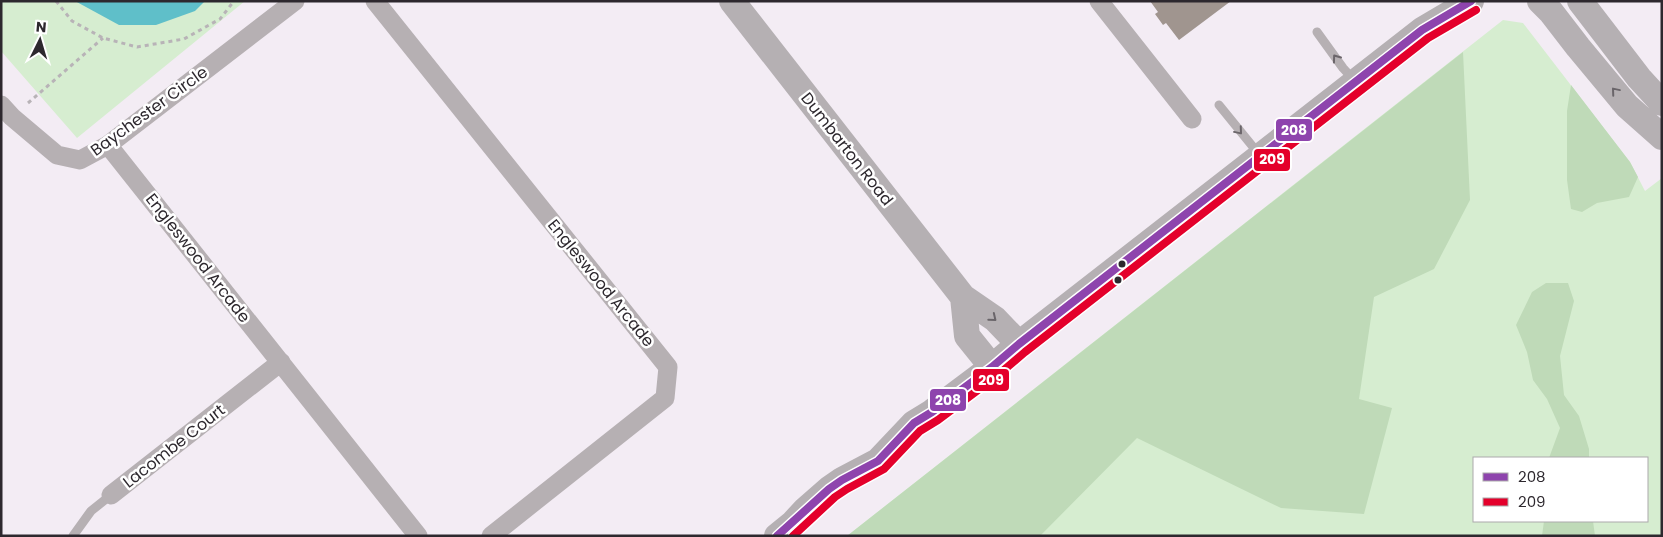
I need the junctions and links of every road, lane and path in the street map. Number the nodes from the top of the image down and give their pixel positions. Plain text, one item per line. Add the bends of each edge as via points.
1 (56, 1) edge
2 (234, 1) edge
3 (295, 1) edge
4 (375, 1) edge
5 (732, 1) edge
6 (1098, 1) edge
7 (1449, 1) edge
8 (1471, 1) edge
9 (1540, 1) edge
10 (1580, 1) edge
11 (1600, 28) junction
12 (1422, 30) junction
13 (1317, 32) dead end
14 (103, 38) junction
15 (1578, 47) junction
16 (1356, 82) junction
17 (1657, 98) edge
18 (1219, 106) dead end
19 (7, 111) edge
20 (1633, 112) junction
21 (1192, 119) dead end
22 (1662, 137) edge
23 (108, 145) junction
24 (1260, 156) junction
25 (963, 298) junction
26 (1019, 344) junction
27 (281, 362) junction
28 (992, 367) junction
29 (111, 495) joint
30 (73, 536) edge
31 (418, 536) edge
32 (491, 536) edge
33 (777, 536) edge

1 - 14 path via 72,21
2 - 14 path via 220,19 184,39 137,47
3 - 23 street, Baychester Circle
4 - 32 street, Engleswood Arcade via 668,367 666,398
5 - 25 street, Dumbarton Road
6 - 21 street
7 - 12 street
8 - 12 street
9 - 15 street
10 - 11 street
11 - 15 street
11 - 17 street
12 - 16 street
16 -> 13 lane
14 - 19 path
20 -> 15 street
16 - 24 street
17 - 20 street
18 -> 24 lane
19 - 23 street, Baychester Circle via 57,155 80,160
20 - 22 street
23 - 27 street, Engleswood Arcade
24 - 26 street
25 -> 26 street, Dumbarton Road via 995,319
25 - 28 street via 967,336
26 - 28 street
27 - 29 street, Lacombe Court
27 - 31 street, Engleswood Arcade
28 - 33 street via 914,423 878,461 842,480
29 - 30 lane, Lacombe Court via 91,511

